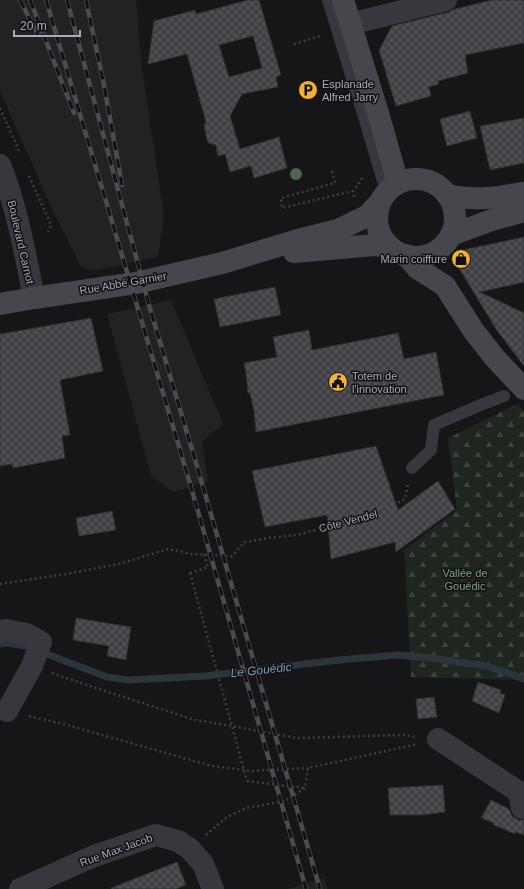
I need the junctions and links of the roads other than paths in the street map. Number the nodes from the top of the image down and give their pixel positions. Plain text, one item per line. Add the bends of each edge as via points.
1 (328, 0) edge
2 (335, 0) edge
3 (342, 0) edge
4 (446, 0) edge
5 (343, 26) junction
6 (0, 165) edge
7 (390, 191) junction
8 (524, 194) edge
9 (448, 195) junction
10 (524, 211) edge
11 (451, 234) junction
12 (398, 251) junction
13 (245, 256) junction
14 (34, 298) junction
15 (0, 304) edge
16 (524, 389) edge
17 (504, 396) dead end
18 (412, 468) road end
19 (0, 631) edge
20 (7, 711) road end
21 (438, 739) road end
22 (523, 808) edge
23 (20, 889) edge
24 (213, 889) edge

1 - 5 lane
2 - 5 lane
3 - 5 main road
4 - 5 street
5 - 7 main road via 378,113
6 - 14 street, Boulevard Carnot via 25,250
7 - 9 main road via 412,179 422,179 441,187
7 - 12 main road via 377,214 378,226 383,238
7 - 13 main road via 367,216 338,230
8 - 9 main road via 473,199
9 - 11 main road via 455,214
10 - 11 main road
11 - 12 main road via 439,249 423,256
12 - 13 main road via 375,245
12 - 16 main road via 417,268 445,286 473,330
13 - 14 main road, Rue Abbé Garnier via 136,283
14 - 15 main road, Rue Abbé Garnier
17 - 18 lane via 434,425 431,450
19 - 20 street via 27,634 41,642 33,665
21 - 22 street via 519,792
23 - 24 street, Rue Max Jacob via 94,856 156,835 178,841 190,849 203,864

